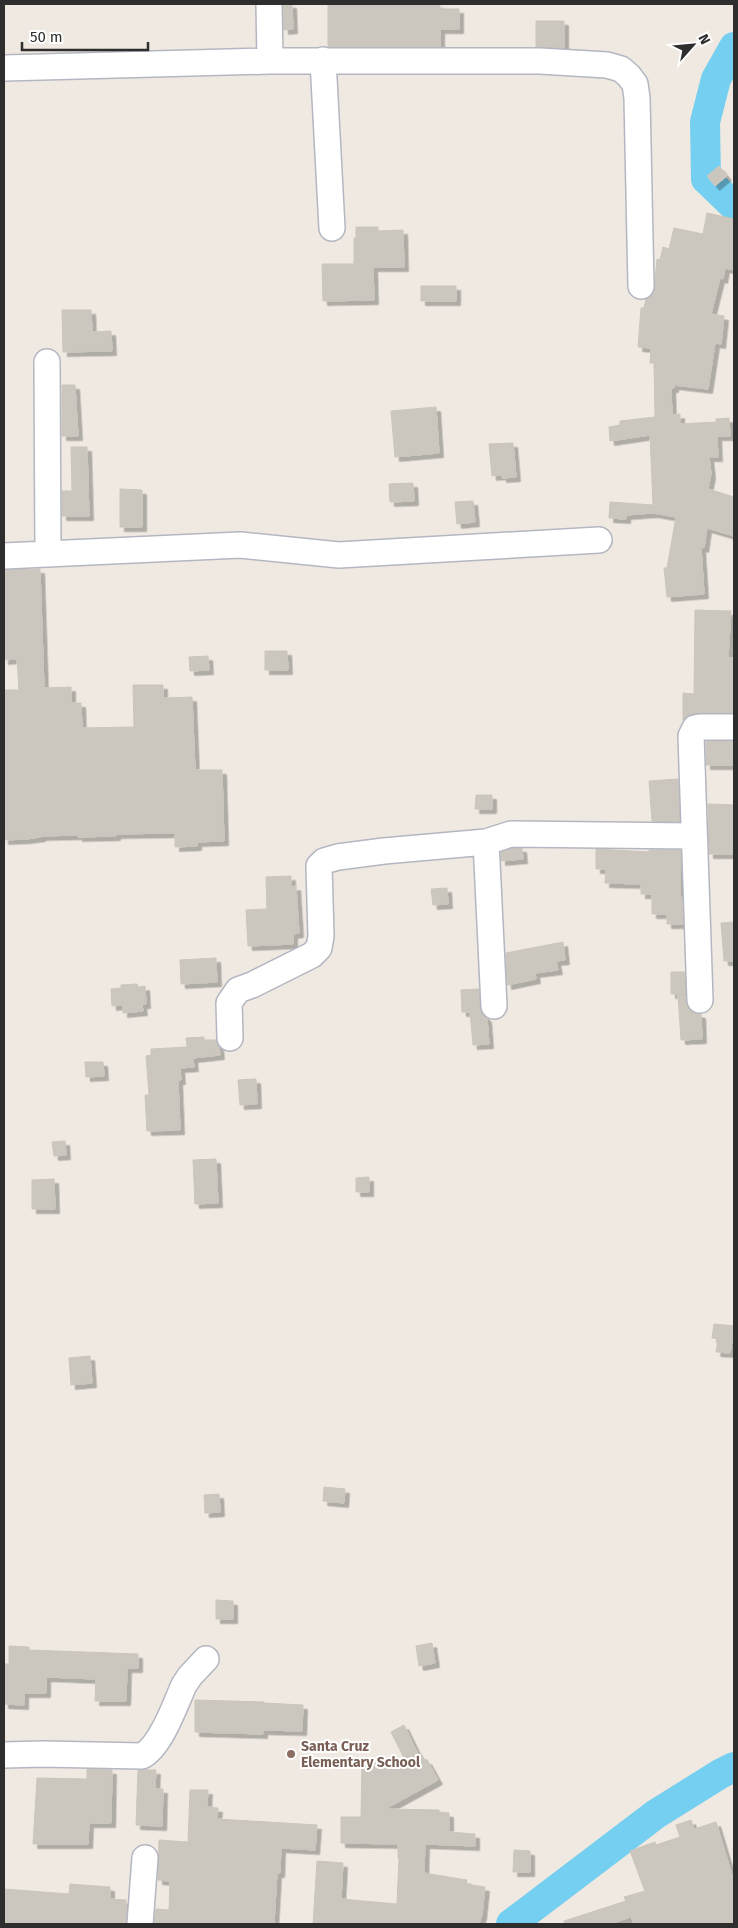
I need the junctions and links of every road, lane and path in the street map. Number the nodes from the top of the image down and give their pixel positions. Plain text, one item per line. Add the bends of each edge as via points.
1 (269, 4) edge
2 (322, 60) junction
3 (270, 61) junction
4 (4, 68) edge
5 (332, 228) dead end
6 (642, 286) dead end
7 (47, 362) dead end
8 (600, 540) dead end
9 (48, 554) junction
10 (4, 556) edge
11 (734, 727) edge
12 (694, 836) junction
13 (486, 842) junction
14 (700, 1000) dead end
15 (494, 1006) dead end
16 (230, 1038) dead end
17 (206, 1659) dead end
18 (4, 1755) edge
19 (145, 1858) dead end
20 (140, 1924) edge

1 - 3 street
2 - 3 street
2 - 5 street
2 - 6 street via 540,61 607,65 621,69 635,84 637,98
3 - 4 street
7 - 9 street
8 - 9 street via 339,555 240,545
9 - 10 street
11 - 12 street via 700,727 692,732
12 - 13 street via 511,834
12 - 14 street
13 - 15 street
13 - 16 street via 384,851 324,861 319,866 319,948 312,955 238,990 229,1003
17 - 18 street via 184,1684 156,1743 150,1752 142,1756
19 - 20 street

